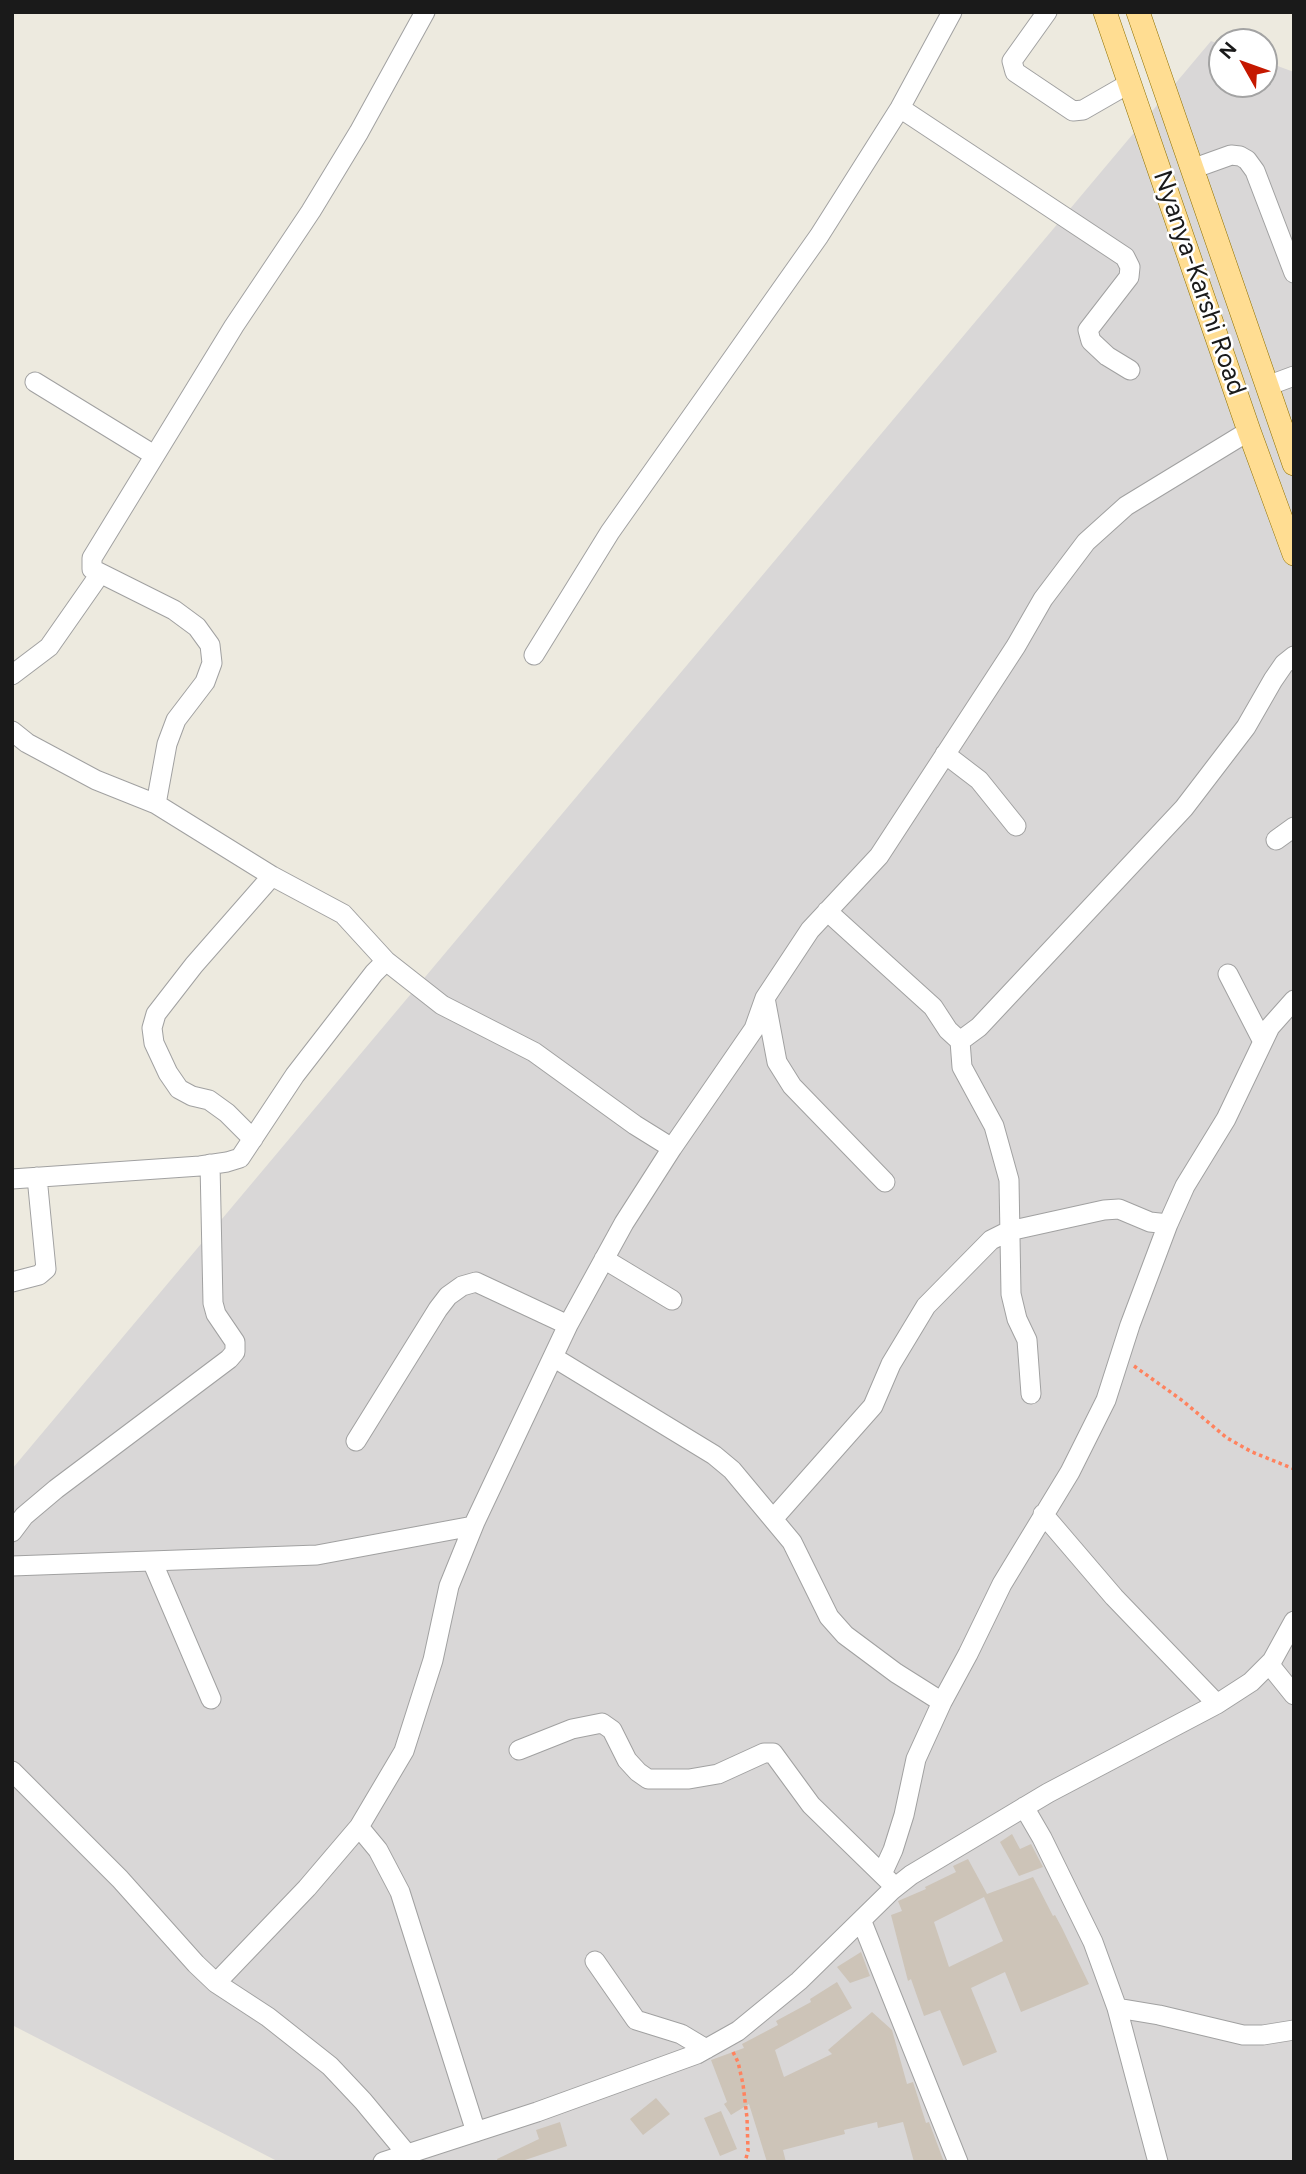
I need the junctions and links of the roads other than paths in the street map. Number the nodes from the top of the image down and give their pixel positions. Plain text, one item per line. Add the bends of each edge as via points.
1 (425, 12) edge
2 (952, 12) edge
3 (1048, 12) edge
4 (1105, 12) edge
5 (1138, 12) edge
6 (1130, 83) junction
7 (900, 108) junction
8 (1192, 169) junction
9 (1201, 192) junction
10 (1170, 200) junction
11 (1294, 273) edge
12 (1130, 370) dead end
13 (1294, 376) edge
14 (35, 382) dead end
15 (1267, 386) junction
16 (1249, 431) junction
17 (154, 455) junction
18 (1294, 464) edge
19 (1294, 554) edge
20 (100, 574) junction
21 (534, 655) dead end
22 (1294, 656) edge
23 (12, 675) edge
24 (12, 731) edge
25 (945, 754) junction
26 (156, 804) junction
27 (1016, 826) dead end
28 (1294, 827) edge
29 (1276, 840) dead end
30 (272, 876) junction
31 (827, 911) junction
32 (386, 961) junction
33 (1228, 974) dead end
34 (765, 998) junction
35 (1294, 1000) edge
36 (1262, 1040) junction
37 (960, 1041) junction
38 (253, 1139) junction
39 (672, 1149) junction
40 (210, 1164) junction
41 (37, 1177) junction
42 (12, 1179) edge
43 (885, 1182) dead end
44 (1168, 1224) junction
45 (1009, 1231) junction
46 (604, 1259) junction
47 (12, 1282) edge
48 (672, 1300) dead end
49 (568, 1325) junction
50 (553, 1357) junction
51 (1031, 1394) dead end
52 (356, 1441) dead end
53 (1043, 1514) junction
54 (773, 1518) junction
55 (473, 1526) junction
56 (12, 1532) edge
57 (152, 1561) junction
58 (12, 1566) edge
59 (1294, 1621) edge
60 (1269, 1664) junction
61 (1294, 1695) edge
62 (211, 1699) dead end
63 (942, 1702) junction
64 (1217, 1704) junction
65 (519, 1750) dead end
66 (12, 1771) edge
67 (1024, 1807) junction
68 (359, 1827) junction
69 (889, 1881) junction
70 (862, 1922) junction
71 (595, 1961) dead end
72 (216, 1983) junction
73 (1117, 2008) junction
74 (1294, 2030) edge
75 (706, 2049) junction
76 (476, 2132) junction
77 (407, 2154) junction
78 (383, 2162) edge
79 (958, 2162) edge
80 (1158, 2162) edge

1 - 17 street via 311,211
2 - 7 street
3 - 6 street via 1012,61 1015,72 1073,111 1083,110
4 - 6 main road, Nyanya-Karshi Road
5 - 8 main road, Nyanya-Karshi Road
6 - 10 main road, Nyanya-Karshi Road
7 - 12 street via 1125,257 1129,277 1088,330 1091,341
7 - 21 street via 819,236 610,532
8 - 9 main road, Nyanya-Karshi Road
8 - 11 street via 1231,155 1247,160
9 - 10 main road
9 - 15 main road, Nyanya-Karshi Road
10 - 16 main road, Nyanya-Karshi Road
13 - 15 street
14 - 17 street
15 - 18 main road, Nyanya-Karshi Road
16 - 19 main road, Nyanya-Karshi Road
16 - 25 street via 1126,506 1086,542 1043,599
17 - 20 street via 92,558 92,569
20 - 23 street via 48,647
20 - 26 street via 174,610 197,627 210,645 212,663 205,682 176,720 167,744
22 - 37 street via 1184,808 989,1018
24 - 26 street via 96,780
25 - 27 street via 979,780
25 - 31 street via 879,856
26 - 30 street
28 - 29 street
30 - 32 street via 343,914
30 - 38 street via 194,965 156,1014 152,1028 159,1053 179,1089 209,1100
31 - 34 street
31 - 37 street via 933,1007
32 - 38 street via 295,1075
32 - 39 street via 442,1005 534,1052
33 - 36 street
34 - 39 street via 754,1029
34 - 43 street via 777,1062 792,1086
35 - 36 street
36 - 44 street via 1231,1109
37 - 45 street via 962,1067 994,1126 1009,1180
38 - 40 street via 240,1158
39 - 46 street
40 - 41 street
40 - 56 street via 212,1303 235,1342 235,1352 56,1489
41 - 42 street
41 - 47 street via 46,1269
44 - 45 street via 1119,1209
44 - 53 street via 1100,1412
45 - 51 street via 1011,1294 1027,1340
45 - 54 street via 992,1240 926,1306 891,1364 873,1406
46 - 48 street
46 - 49 street
49 - 50 street
49 - 52 street via 476,1282 462,1286 438,1309
50 - 54 street via 714,1455
50 - 55 street
53 - 63 street
53 - 64 street via 1114,1597
54 - 63 street via 792,1542 829,1617 845,1635
55 - 57 street via 317,1555
55 - 68 street via 449,1587 433,1660 404,1751
57 - 58 street
57 - 62 street
59 - 60 street
60 - 61 street
60 - 64 street
63 - 69 street via 916,1759
64 - 67 street
65 - 69 street via 602,1723 612,1730 627,1760 648,1779 718,1774 764,1753 773,1754 811,1805
66 - 72 street
67 - 69 street via 911,1875
67 - 73 street via 1093,1942
68 - 72 street
68 - 76 street via 378,1850 400,1892
69 - 70 street
70 - 75 street via 738,2031
70 - 79 street
71 - 75 street via 636,2020 681,2034
72 - 77 street via 330,2066
73 - 74 street via 1243,2035
73 - 80 street
75 - 76 street
76 - 77 street
77 - 78 street

